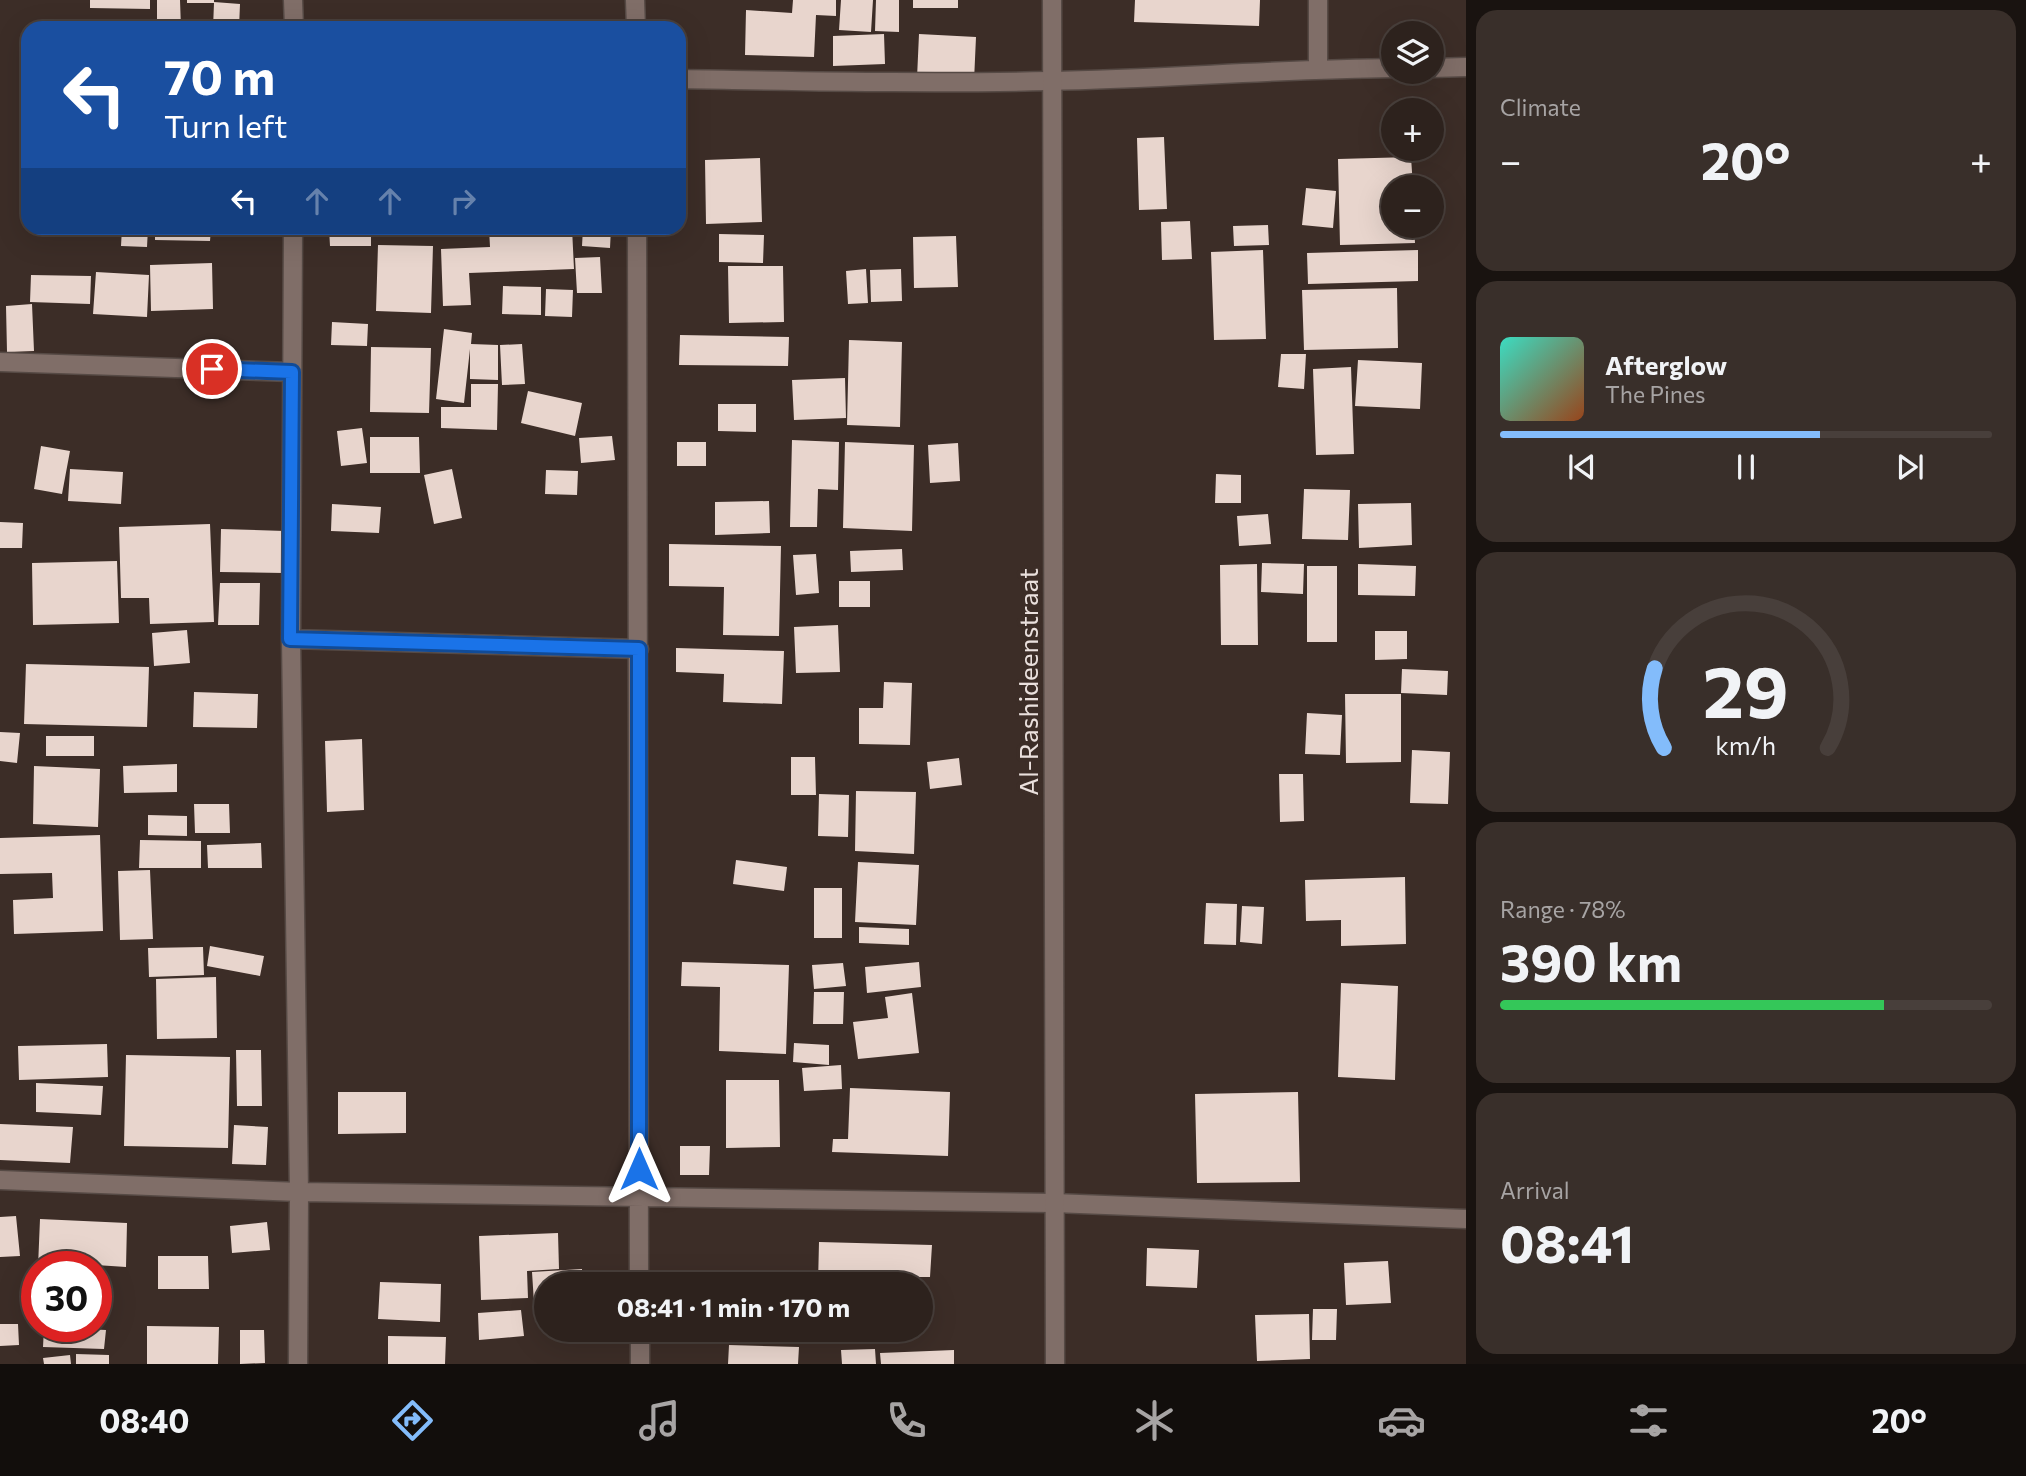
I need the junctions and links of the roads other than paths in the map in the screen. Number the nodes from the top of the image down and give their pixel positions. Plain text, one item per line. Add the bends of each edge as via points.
1 (293, 0) edge
2 (635, 0) edge
3 (1052, 0) edge
4 (1318, 0) edge
5 (294, 21) edge
6 (636, 21) edge
7 (1466, 67) edge
8 (1381, 68) edge
9 (1444, 68) edge
10 (1318, 69) junction
11 (686, 79) edge
12 (1053, 81) junction
13 (293, 235) edge
14 (637, 235) edge
15 (0, 362) edge
16 (292, 372) junction
17 (290, 639) junction
18 (639, 649) junction
19 (0, 1180) edge
20 (299, 1192) junction
21 (639, 1196) junction
22 (1054, 1203) junction
23 (1466, 1219) edge
24 (639, 1272) edge
25 (640, 1342) edge
26 (298, 1364) edge
27 (640, 1364) edge
28 (1055, 1364) edge

1 - 5 street
2 - 6 street
3 - 12 street, Al-Rashideenstraat
4 - 10 street
7 - 9 street
8 - 10 street
10 - 12 street
11 - 12 street via 914,84
12 - 22 street, Al-Rashideenstraat
13 - 16 street
14 - 18 street
15 - 16 street
16 - 17 street
17 - 18 street
17 - 20 street
18 - 21 street
19 - 20 street
20 - 21 street
20 - 26 street
21 - 22 street
21 - 24 street
22 - 23 street
22 - 28 street, Al-Rashideenstraat
25 - 27 street

